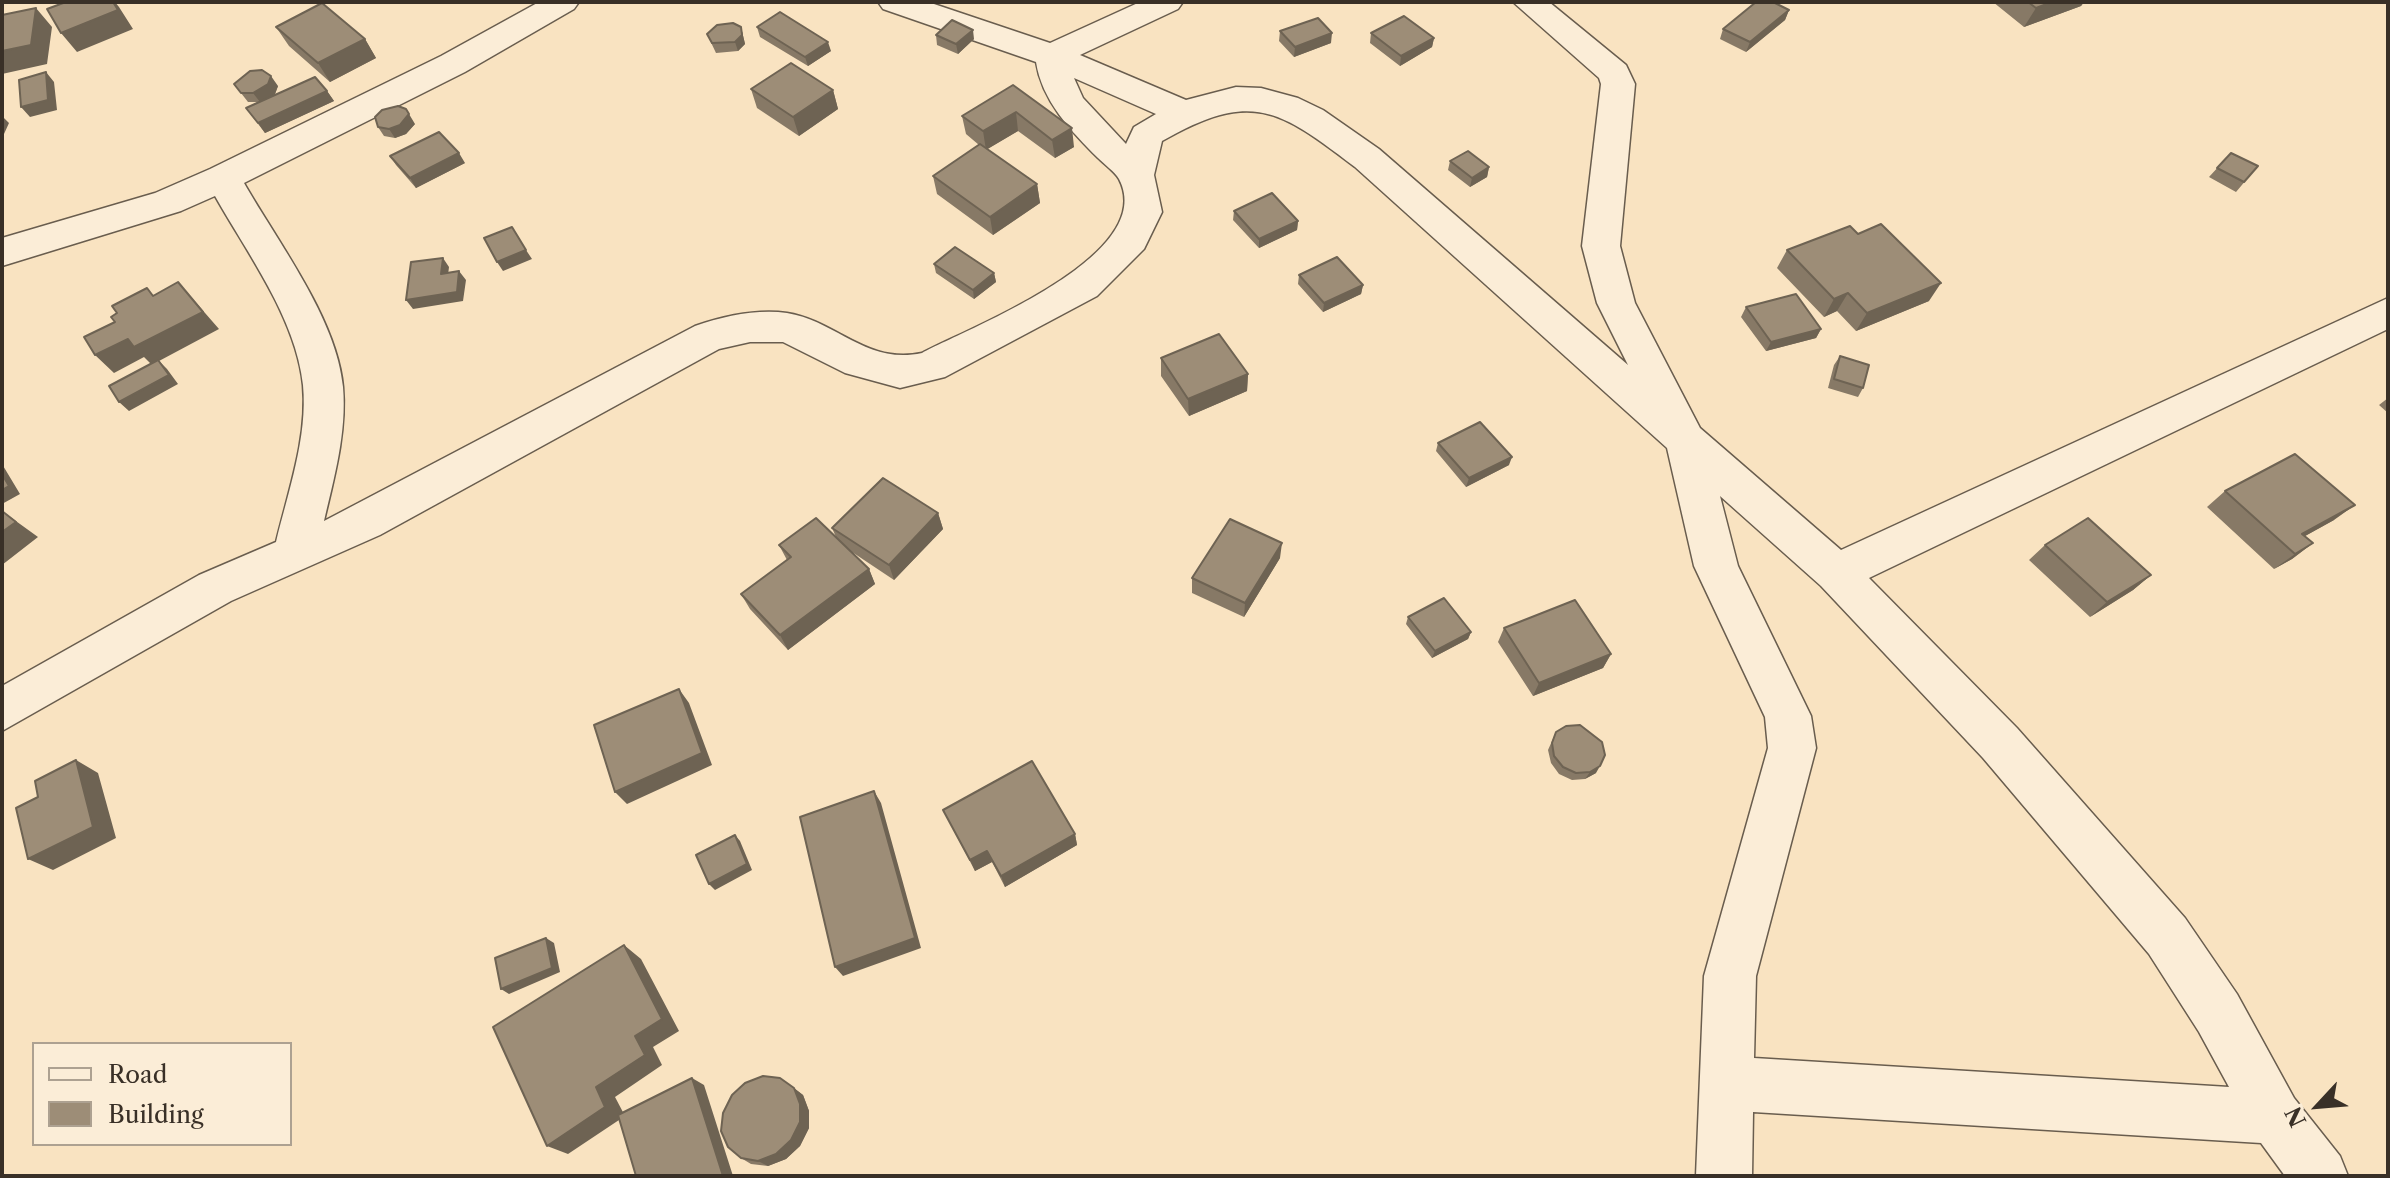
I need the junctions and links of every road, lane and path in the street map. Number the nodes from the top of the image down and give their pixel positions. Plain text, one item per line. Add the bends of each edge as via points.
1 (563, 2) edge
2 (894, 2) edge
3 (1167, 2) edge
4 (1529, 2) edge
5 (1052, 55) junction
6 (1183, 112) junction
7 (1136, 175) junction
8 (223, 178) junction
9 (2, 252) edge
10 (2388, 312) edge
11 (1686, 441) junction
12 (294, 554) junction
13 (1836, 573) junction
14 (2, 710) edge
15 (1726, 1083) junction
16 (2275, 1117) junction
17 (1724, 1176) edge
18 (2320, 1176) edge

1 - 8 street via 453,64
2 - 5 street
3 - 5 street
4 - 11 street via 1614,73 1618,84 1601,246 1616,303
5 - 6 street
5 - 7 street via 1053,77 1063,95
6 - 7 street via 1146,135
6 - 11 street via 1226,97 1270,100 1315,117
7 - 12 street via 1144,212 1131,240 1084,286 931,366 900,373 859,362 788,328 750,327 709,336 365,522
8 - 9 street via 168,202
8 - 12 street via 304,325 323,383 321,441
10 - 13 street
11 - 13 street
11 - 15 street via 1716,566 1788,716 1792,748 1730,976
12 - 14 street via 215,588
13 - 16 street via 2000,743 2167,936 2218,1013
15 - 16 street
15 - 17 street
16 - 18 street

